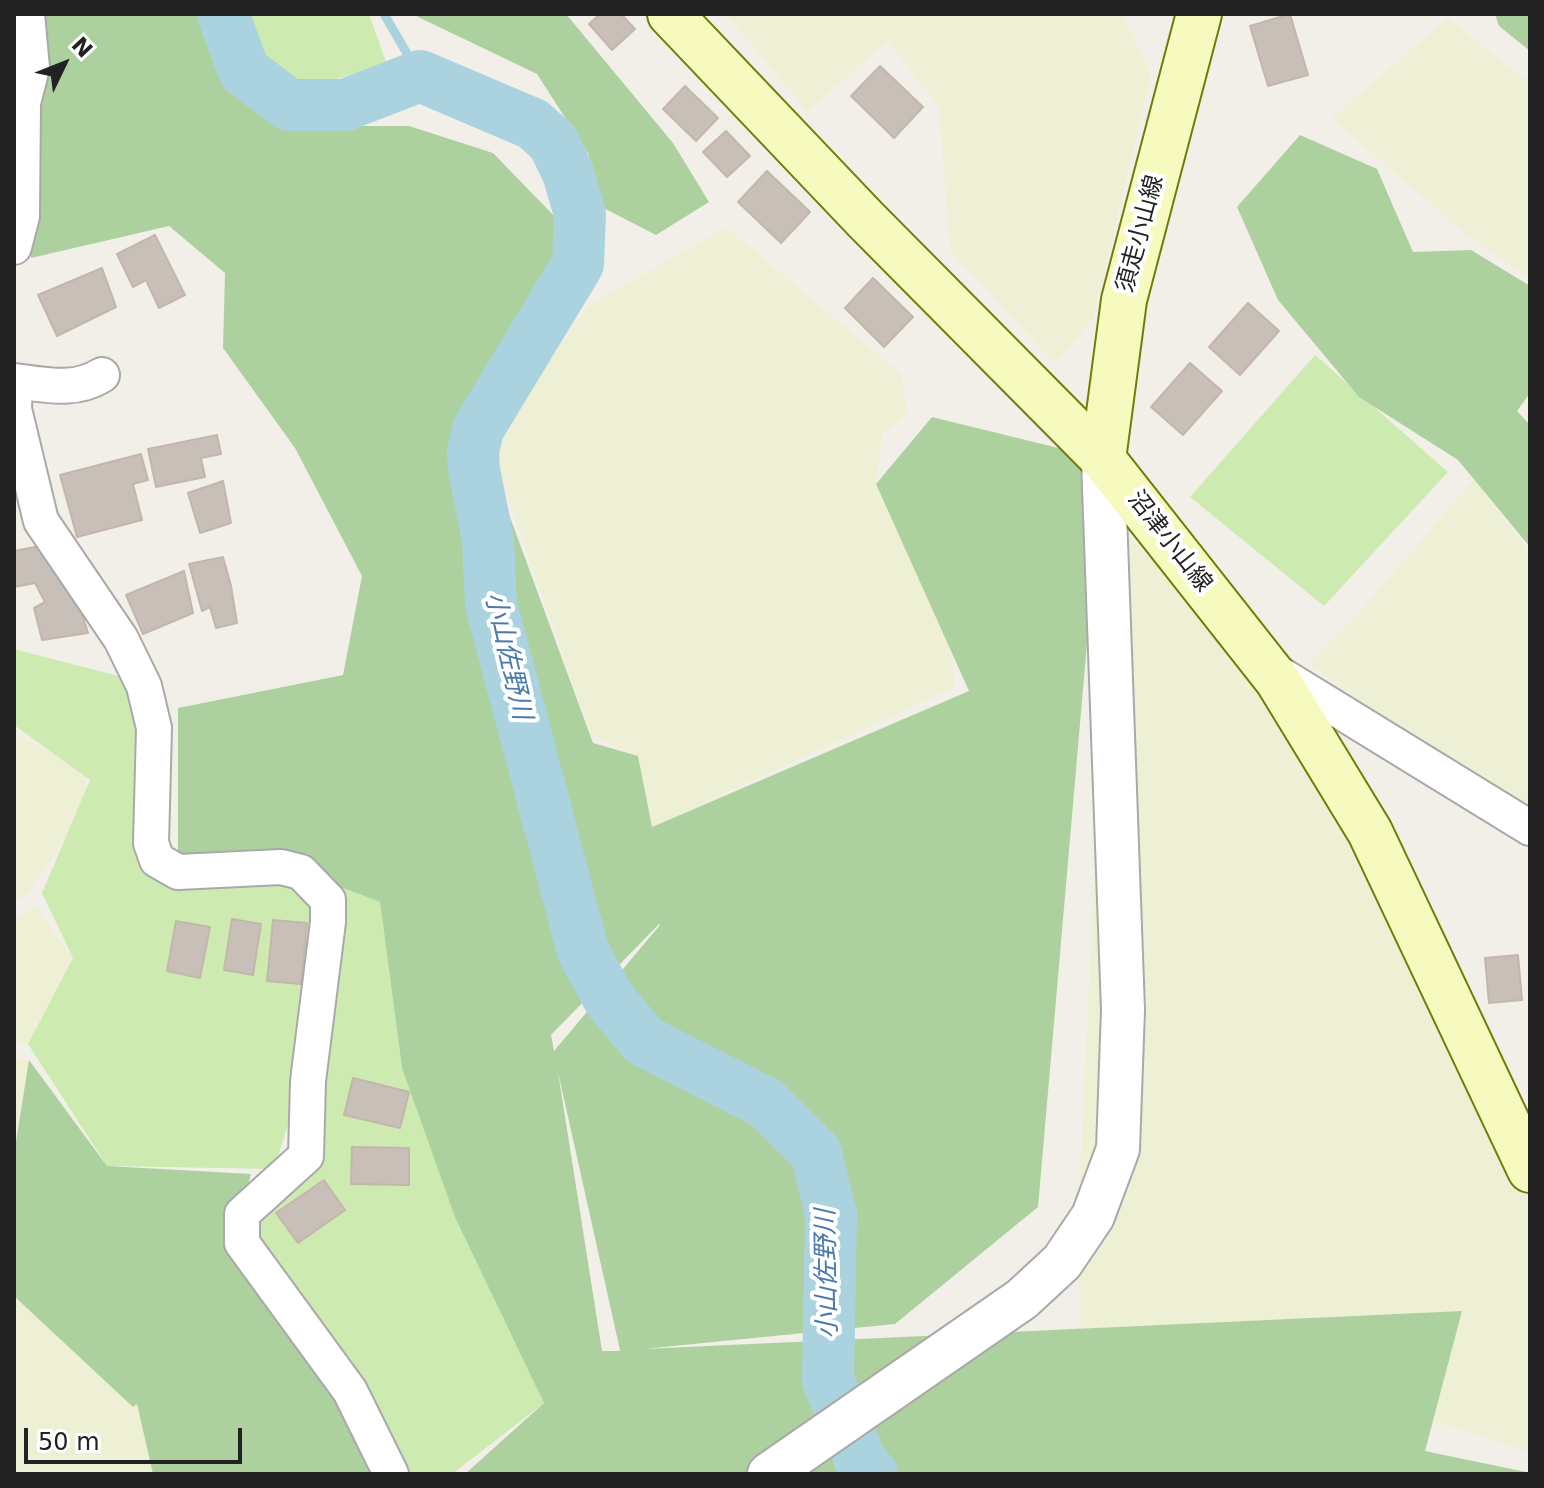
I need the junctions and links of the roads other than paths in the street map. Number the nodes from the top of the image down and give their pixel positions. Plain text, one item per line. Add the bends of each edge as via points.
1 (27, 14) edge
2 (670, 14) edge
3 (1199, 14) edge
4 (14, 247) edge
5 (102, 375) dead end
6 (15, 380) edge
7 (1103, 459) junction
8 (1266, 666) junction
9 (1530, 828) edge
10 (1530, 1170) edge
11 (391, 1474) edge
12 (769, 1474) edge

1 - 4 street via 32,68 23,103 22,216
2 - 7 main road, 沼津小山線
3 - 7 main road, 須走小山線 via 1124,300
5 - 6 street via 88,384 61,387
6 - 11 street via 14,409 41,521 121,639 144,686 154,728 151,843 157,860 178,872 281,867 301,872 328,900 308,1081 306,1156 242,1214 242,1243 350,1391
7 - 8 main road, 沼津小山線
7 - 12 street via 1123,1010 1118,1149 1093,1216 1062,1262 1022,1299
8 - 9 street
8 - 10 main road, 沼津小山線 via 1370,832

